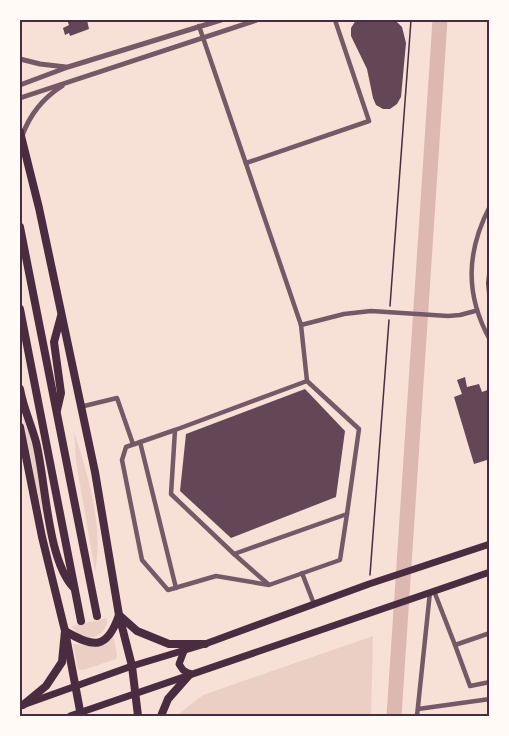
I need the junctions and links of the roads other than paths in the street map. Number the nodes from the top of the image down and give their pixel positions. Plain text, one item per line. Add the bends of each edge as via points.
1 (221, 20) edge
2 (257, 20) edge
3 (334, 20) edge
4 (199, 27) junction
5 (203, 38) junction
6 (20, 59) edge
7 (68, 67) junction
8 (69, 81) junction
9 (20, 85) edge
10 (20, 98) edge
11 (20, 135) edge
12 (246, 163) junction
13 (489, 206) edge
14 (20, 226) edge
15 (20, 309) edge
16 (476, 311) junction
17 (62, 314) junction
18 (301, 325) junction
19 (489, 340) edge
20 (307, 381) junction
21 (20, 389) edge
22 (80, 407) junction
23 (56, 411) junction
24 (20, 427) edge
25 (175, 430) junction
26 (140, 442) junction
27 (133, 444) junction
28 (346, 514) junction
29 (489, 544) edge
30 (234, 554) junction
31 (489, 572) edge
32 (302, 573) junction
33 (269, 585) junction
34 (176, 588) junction
35 (75, 589) junction
36 (432, 592) junction
37 (314, 604) junction
38 (119, 615) junction
39 (97, 616) dead end
40 (81, 621) dead end
41 (65, 631) junction
42 (489, 633) edge
43 (205, 644) junction
44 (455, 645) junction
45 (184, 651) junction
46 (132, 666) junction
47 (190, 674) junction
48 (489, 682) edge
49 (75, 686) junction
50 (135, 694) junction
51 (489, 699) edge
52 (21, 706) edge
53 (418, 709) junction
54 (81, 715) edge
55 (70, 717) edge
56 (138, 717) edge
57 (161, 717) edge
58 (417, 717) edge

1 - 4 street
2 - 5 street
3 - 12 street via 369,121
4 - 5 street
4 - 7 street
5 - 8 street
5 - 12 street
6 - 7 street
7 - 9 street
8 - 10 street
8 - 11 street via 37,108
11 - 17 highway
12 - 18 street
13 - 16 street via 472,252
14 - 23 highway
15 - 35 highway
16 - 18 street via 460,315 371,311
16 - 19 street
17 - 22 highway
17 - 23 highway via 54,342 61,393
18 - 20 street
20 - 25 street
20 - 28 street via 359,429
21 - 35 highway via 36,443 61,568
22 - 27 street via 117,398
22 - 38 highway
23 - 39 highway
24 - 41 highway
25 - 26 street
25 - 30 street via 171,494
26 - 27 street
26 - 34 street
27 - 34 street via 126,447 122,460 142,560 168,590
28 - 30 street
28 - 32 street via 340,560
29 - 37 main road
30 - 33 street
31 - 36 main road
32 - 33 street
32 - 37 street
33 - 34 street via 216,576
35 - 40 highway
36 - 44 street
36 - 47 main road
36 - 53 street
37 - 43 main road
38 - 41 highway via 108,638 98,643 84,642
38 - 43 highway via 137,631 169,644
38 - 46 highway
41 - 49 highway
41 - 52 highway via 62,662 46,686
42 - 44 street
43 - 45 main road
44 - 48 street via 470,686
45 - 46 main road
45 - 47 main road via 179,664
46 - 49 main road
46 - 50 highway
47 - 50 main road
47 - 57 highway via 168,699
49 - 52 main road
49 - 54 highway
50 - 54 main road
50 - 56 highway
51 - 53 street
53 - 58 street
54 - 55 main road

